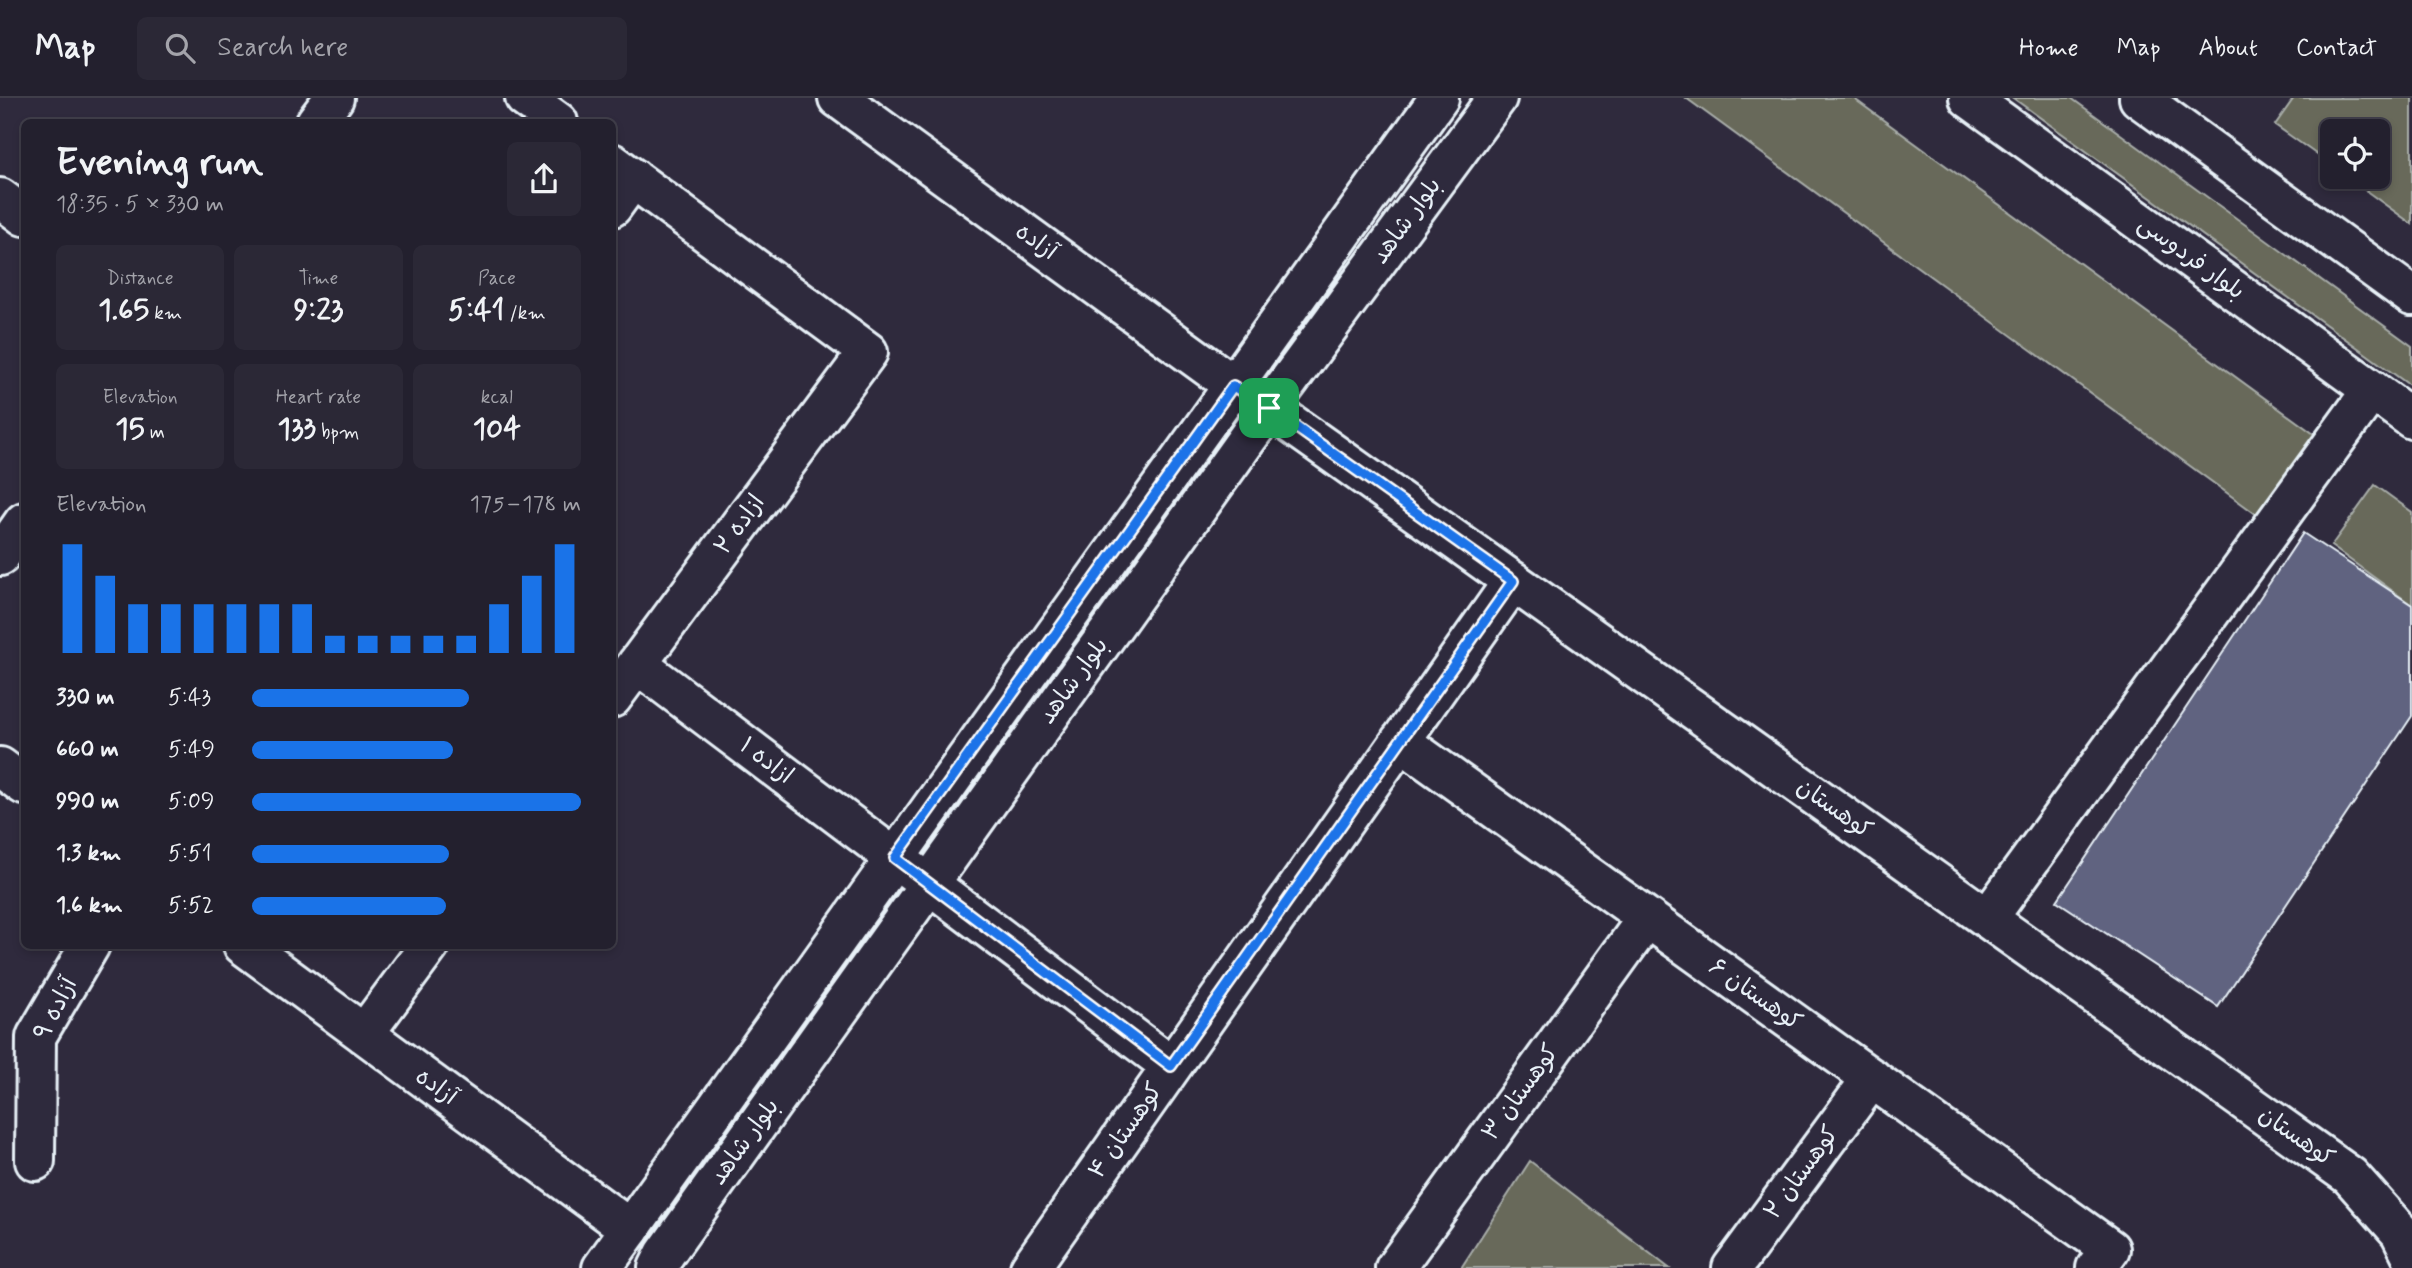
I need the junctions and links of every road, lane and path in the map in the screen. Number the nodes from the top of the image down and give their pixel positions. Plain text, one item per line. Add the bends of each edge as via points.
1 (334, 98) edge
2 (525, 98) edge
3 (838, 98) edge
4 (1439, 98) edge
5 (1497, 98) edge
6 (1969, 98) edge
7 (2139, 98) edge
8 (318, 119) edge
9 (554, 119) edge
10 (619, 183) edge
11 (0, 198) edge
12 (21, 214) edge
13 (2412, 296) edge
14 (1233, 386) junction
15 (2372, 390) junction
16 (1269, 408) junction
17 (2412, 419) edge
18 (21, 526) edge
19 (0, 556) edge
20 (1513, 581) junction
21 (638, 664) junction
22 (616, 693) edge
23 (1400, 741) junction
24 (0, 766) edge
25 (21, 783) edge
26 (895, 858) junction
27 (929, 884) junction
28 (1647, 918) junction
29 (1988, 918) junction
30 (88, 949) edge
31 (248, 949) edge
32 (427, 949) edge
33 (364, 1034) junction
34 (1171, 1066) junction
35 (1872, 1078) junction
36 (34, 1161) dead end
37 (630, 1229) junction
38 (2412, 1256) edge
39 (2103, 1258) edge
40 (602, 1268) edge
41 (658, 1268) edge
42 (1030, 1268) edge
43 (1395, 1268) edge
44 (1732, 1268) edge

1 - 8 street
2 - 9 street
3 - 14 street, آزاده
4 - 14 street, بلوار شاهد
5 - 16 street, بلوار شاهد
6 - 15 street, بلوار فردوسی
7 - 13 street
10 - 21 street, ازاده ۲ via 868,352
11 - 12 street
14 - 16 street, کوهستان
14 - 26 street, بلوار شاهد
15 - 17 street, بلوار فردوسی
15 - 29 street
16 - 20 street, کوهستان
16 - 27 street, بلوار شاهد
18 - 19 street
20 - 23 street, کوهستان ۴
20 - 29 street, کوهستان
21 - 22 street, ازاده ۲
21 - 26 street, ازاده ۱
23 - 28 street, کوهستان ۶
23 - 34 street, کوهستان ۴
24 - 25 street
26 - 27 street, ازاده ۱
26 - 37 street, بلوار شاهد
27 - 34 street, ازاده ۱
27 - 41 street, بلوار شاهد
28 - 35 street, کوهستان ۶
28 - 43 street, کوهستان ۳
29 - 38 street, کوهستان via 2350,1175 2400,1233
30 - 36 street, آزاده ۹ via 36,1037
31 - 33 street, آزاده
32 - 33 street
33 - 37 street, آزاده
34 - 42 street, کوهستان ۴
35 - 39 street, کوهستان ۶
35 - 44 street, کوهستان ۲
37 - 40 street, بلوار شاهد

